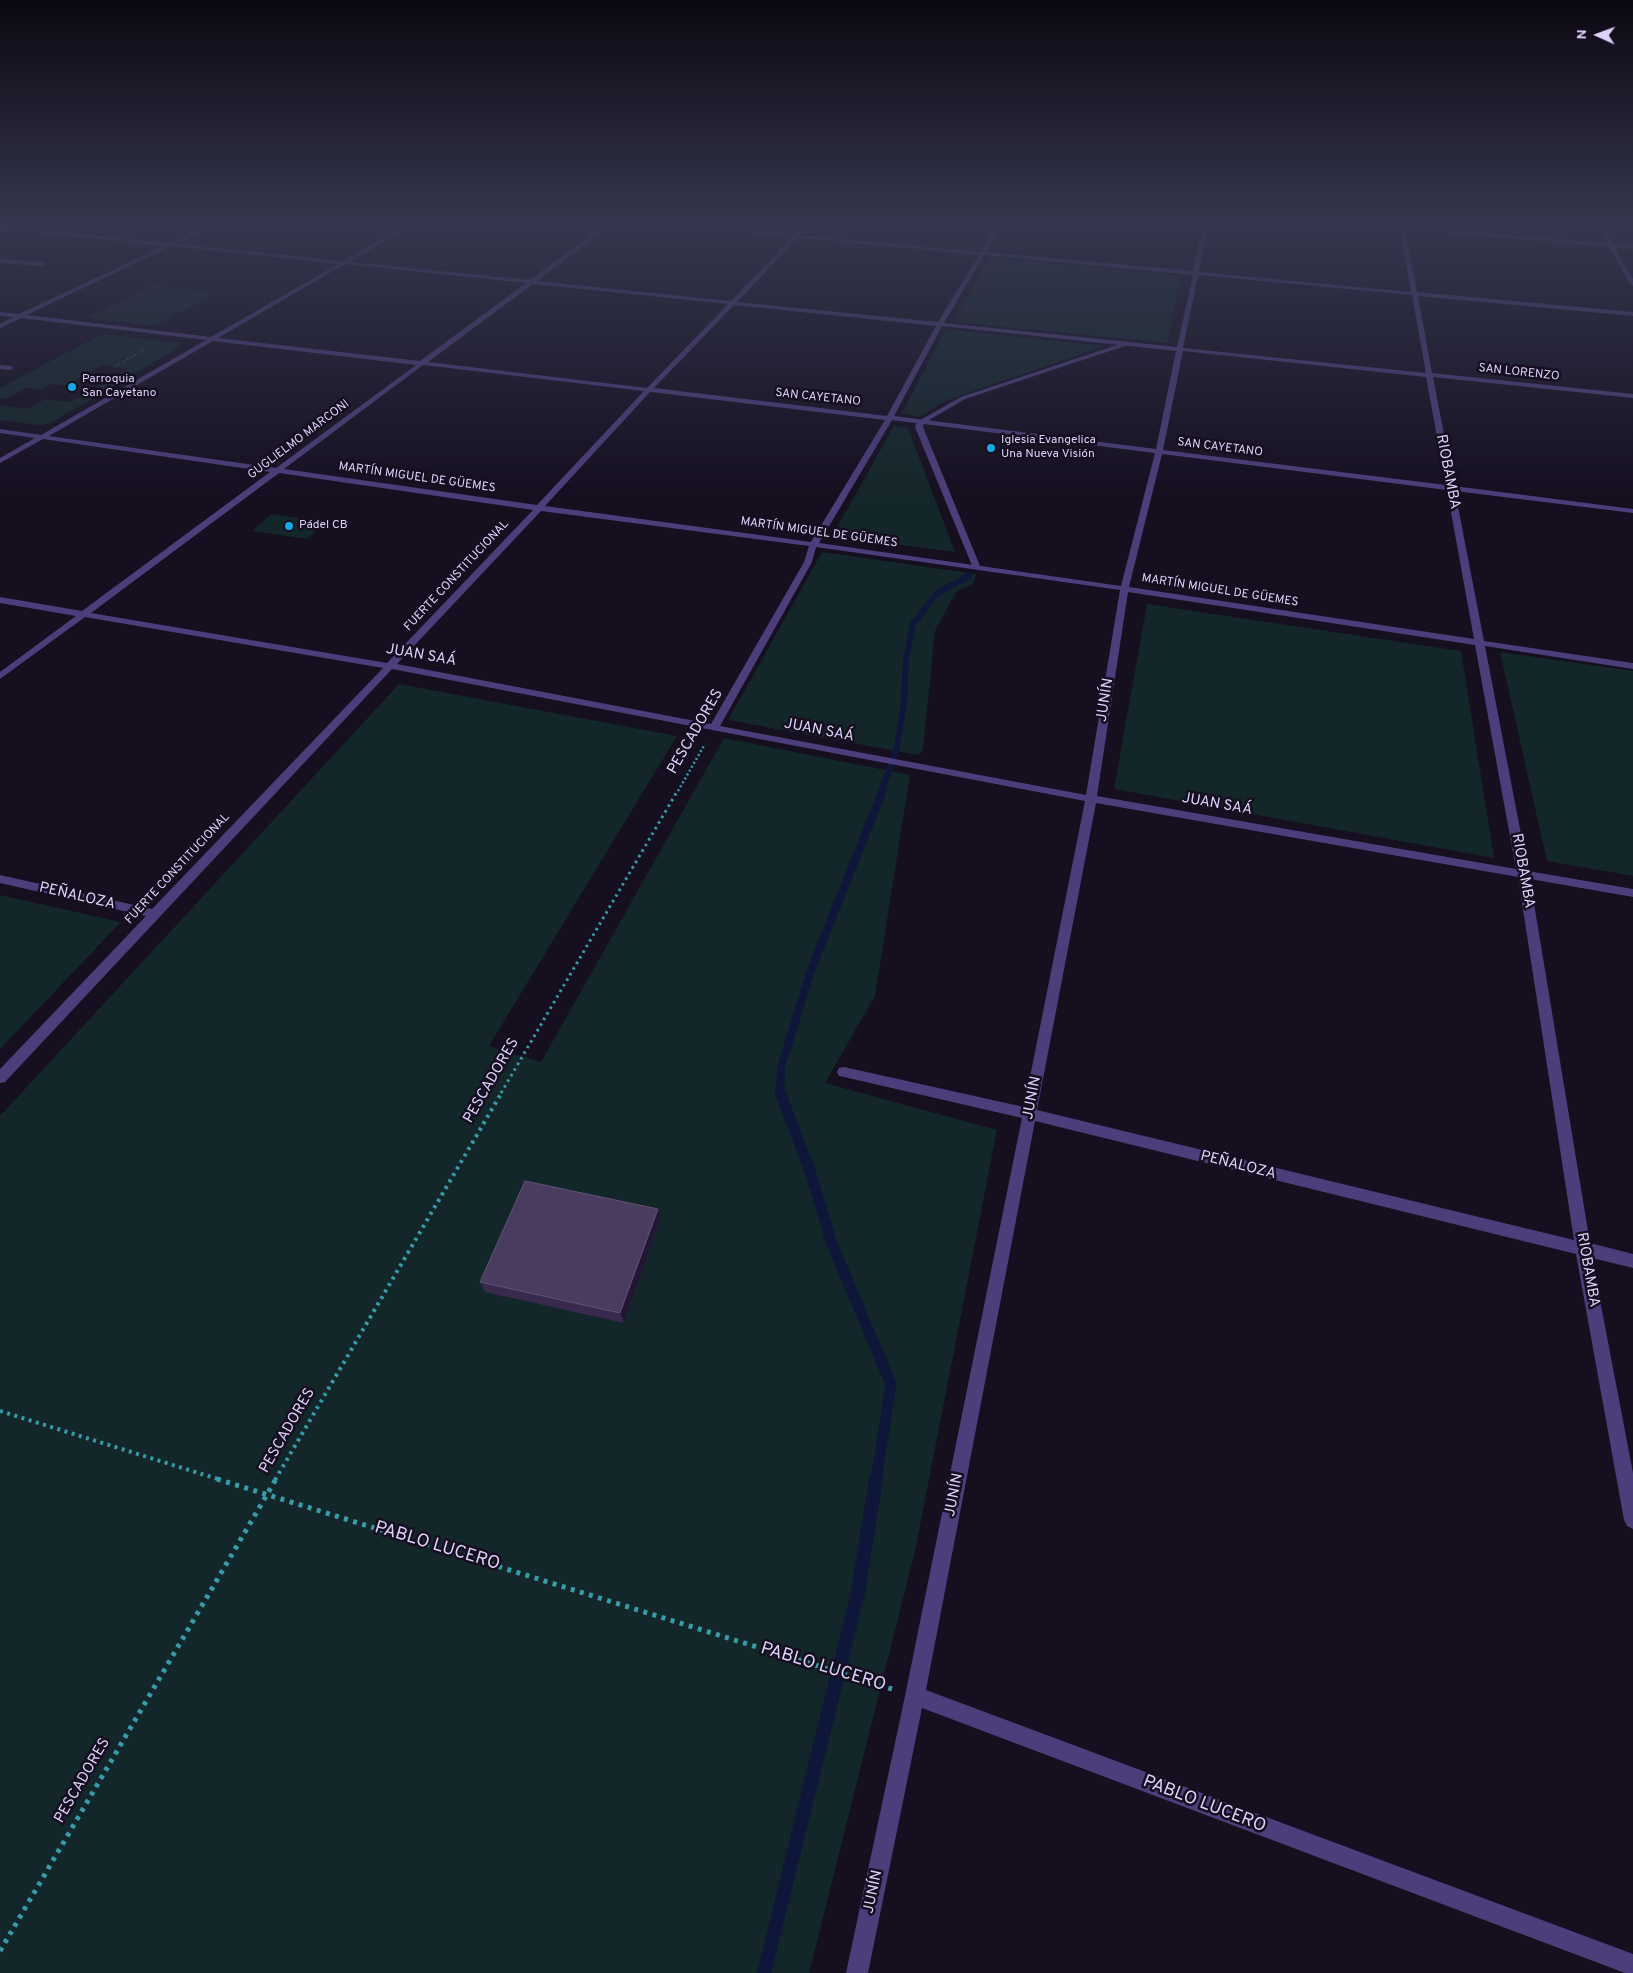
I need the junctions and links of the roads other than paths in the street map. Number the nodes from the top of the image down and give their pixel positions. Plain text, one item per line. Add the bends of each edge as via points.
1 (11, 315) edge
2 (254, 315) edge
3 (488, 315) edge
4 (720, 315) edge
5 (847, 315) edge
6 (945, 315) edge
7 (1187, 315) edge
8 (1418, 315) edge
9 (20, 316) junction
10 (940, 324) junction
11 (0, 326) edge
12 (213, 339) junction
13 (1126, 344) junction
14 (1180, 350) junction
15 (424, 362) junction
16 (0, 367) edge
17 (11, 368) dead end
18 (1429, 375) junction
19 (648, 391) junction
20 (1633, 396) edge
21 (890, 418) junction
22 (921, 422) junction
23 (0, 431) edge
24 (41, 437) junction
25 (1158, 451) junction
26 (0, 461) edge
27 (277, 471) junction
28 (1450, 488) junction
29 (539, 508) junction
30 (1633, 511) edge
31 (813, 545) junction
32 (976, 566) junction
33 (1125, 589) junction
34 (0, 600) edge
35 (85, 613) junction
36 (1480, 644) junction
37 (390, 666) junction
38 (1633, 666) edge
39 (0, 676) edge
40 (715, 726) junction
41 (1091, 799) junction
42 (1523, 874) junction
43 (0, 879) edge
44 (1633, 893) edge
45 (155, 914) junction
46 (844, 1072) dead end
47 (0, 1078) edge
48 (1030, 1114) junction
49 (1583, 1249) junction
50 (1633, 1261) edge
51 (1633, 1520) edge
52 (915, 1696) junction
53 (1633, 1965) edge
54 (857, 1973) edge

1 - 9 street, SAN CAYETANO
2 - 12 street
3 - 15 street, GUGLIELMO MARCONI
4 - 19 street, FUERTE CONSTITUCIONAL
5 - 10 street, SAN LORENZO
6 - 10 street, PESCADORES
7 - 14 street, JUNÍN
8 - 18 street, RIOBAMBA
9 - 11 street
9 - 12 street, SAN CAYETANO
10 - 13 street, SAN LORENZO
10 - 21 street, PESCADORES
12 - 15 street, SAN CAYETANO
12 - 24 street
13 - 14 street, SAN LORENZO
13 - 22 street via 963,398
14 - 18 street, SAN LORENZO
14 - 25 street, JUNÍN
15 - 19 street, SAN CAYETANO
15 - 27 street, GUGLIELMO MARCONI
16 - 17 street
18 - 20 street, SAN LORENZO
18 - 28 street, RIOBAMBA
19 - 21 street, SAN CAYETANO
19 - 29 street, FUERTE CONSTITUCIONAL
21 - 22 street, SAN CAYETANO
21 - 31 street, PESCADORES
22 - 25 street, SAN CAYETANO
22 - 32 street via 919,427
23 - 24 street, MARTÍN MIGUEL DE GÜEMES
24 - 26 street
24 - 27 street, MARTÍN MIGUEL DE GÜEMES
25 - 28 street, SAN CAYETANO
25 - 33 street, JUNÍN
27 - 29 street, MARTÍN MIGUEL DE GÜEMES
27 - 35 street, GUGLIELMO MARCONI
28 - 30 street, SAN CAYETANO
28 - 36 street, RIOBAMBA
29 - 31 street, MARTÍN MIGUEL DE GÜEMES
29 - 37 street, FUERTE CONSTITUCIONAL
31 - 32 street, MARTÍN MIGUEL DE GÜEMES
31 - 40 street, PESCADORES via 808,562
32 - 33 street, MARTÍN MIGUEL DE GÜEMES
33 - 36 street, MARTÍN MIGUEL DE GÜEMES
33 - 41 street, JUNÍN
34 - 35 street, JUAN SAÁ
35 - 37 street, JUAN SAÁ
35 - 39 street, GUGLIELMO MARCONI
36 - 38 street, MARTÍN MIGUEL DE GÜEMES
36 - 42 street, RIOBAMBA
37 - 40 street, JUAN SAÁ
37 - 45 street, FUERTE CONSTITUCIONAL
40 - 41 street, JUAN SAÁ
41 - 42 street, JUAN SAÁ
41 - 48 street, JUNÍN
42 - 44 street, JUAN SAÁ
42 - 49 street, RIOBAMBA
43 - 45 street, PEÑALOZA
45 - 47 street, FUERTE CONSTITUCIONAL
46 - 48 street, PEÑALOZA
48 - 49 street, PEÑALOZA
48 - 52 street, JUNÍN
49 - 50 street, PEÑALOZA
49 - 51 street, RIOBAMBA
52 - 53 street, PABLO LUCERO
52 - 54 street, JUNÍN

